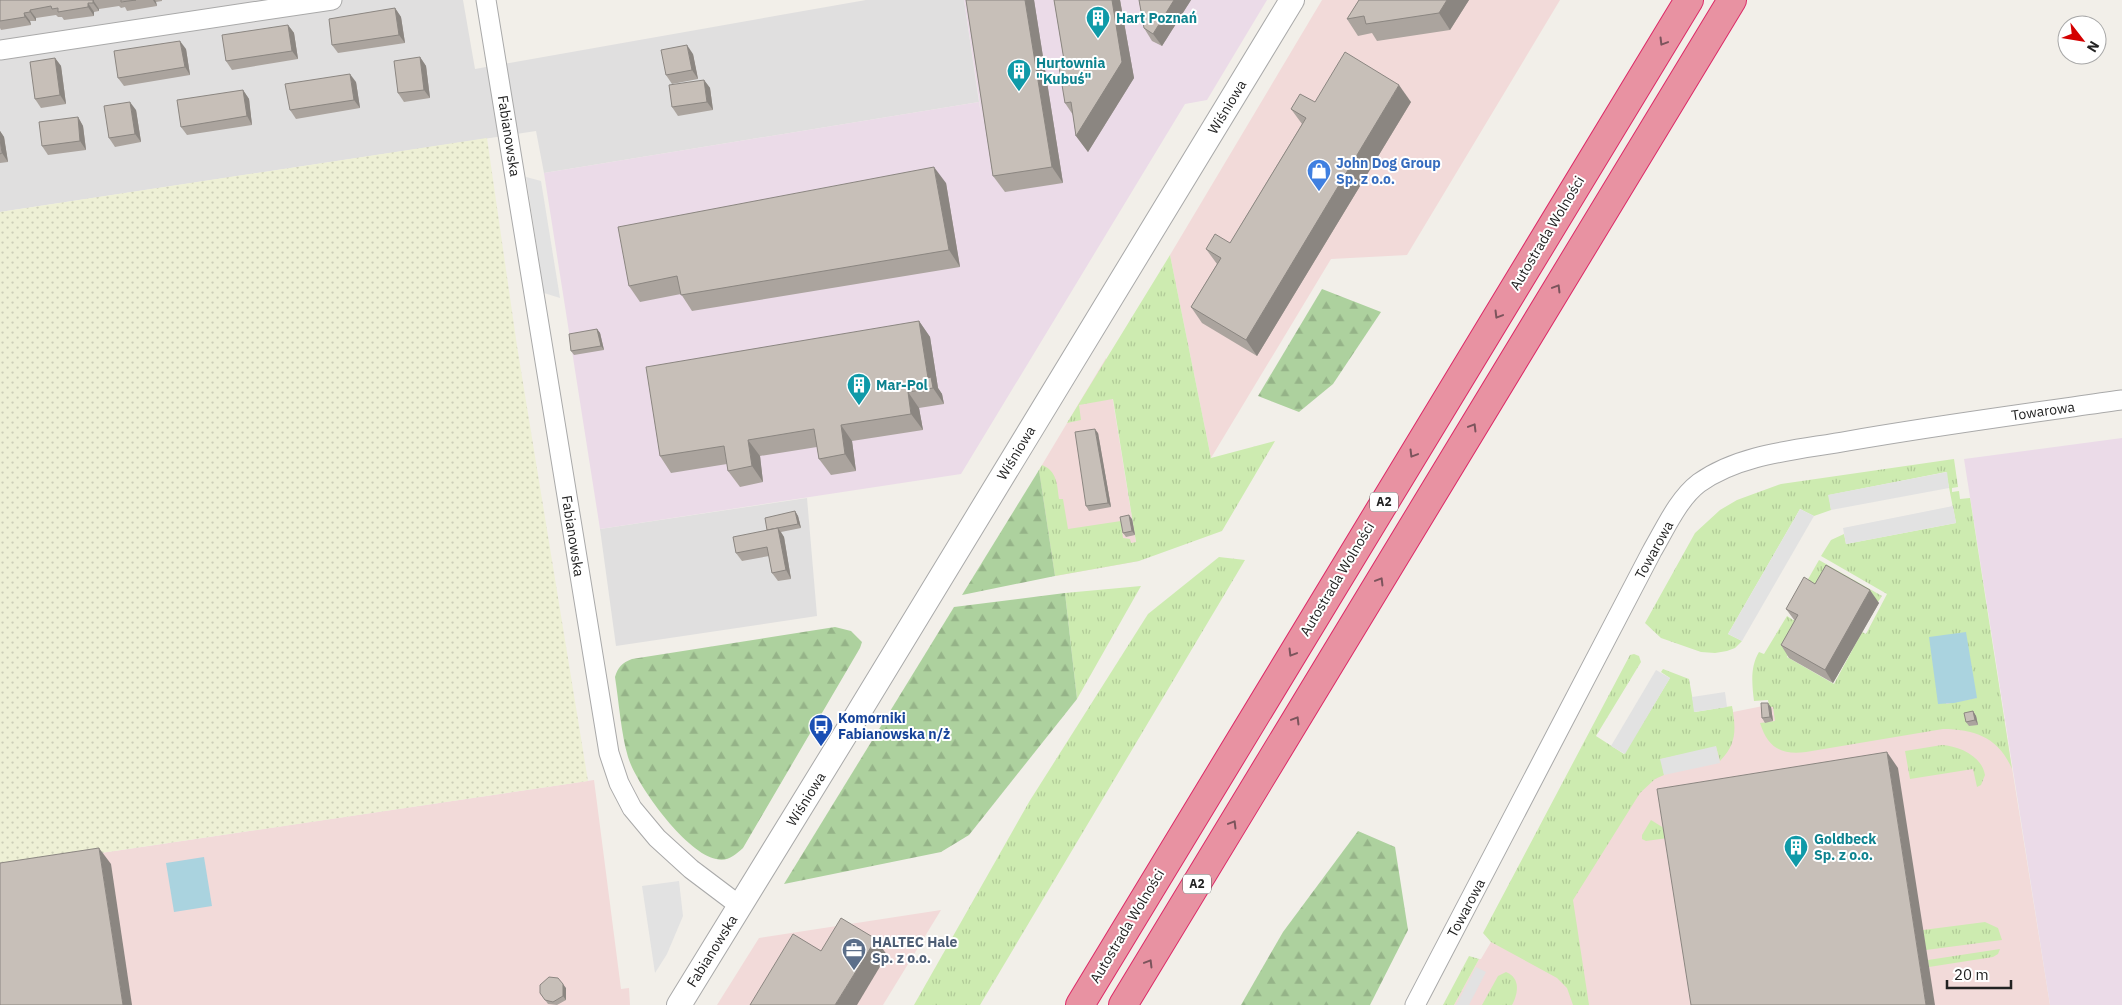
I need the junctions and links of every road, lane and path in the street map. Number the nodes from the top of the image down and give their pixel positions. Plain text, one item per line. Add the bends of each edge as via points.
1 (332, 0) edge
2 (486, 0) edge
3 (1292, 0) edge
4 (1689, 0) edge
5 (1732, 0) edge
6 (0, 50) edge
7 (2122, 400) edge
8 (740, 906) junction
9 (679, 1005) edge
10 (1080, 1005) edge
11 (1123, 1005) edge
12 (1415, 1005) edge

1 - 6 street
2 - 8 street, Fabianowska via 609,753 632,808 657,838
3 - 8 street, Wiśniowa
4 -> 10 highway, Autostrada Wolności / A2
11 -> 5 highway, A2
7 - 12 street, Towarowa via 1778,453 1726,467 1698,484 1680,504 1652,551
8 - 9 street, Fabianowska

